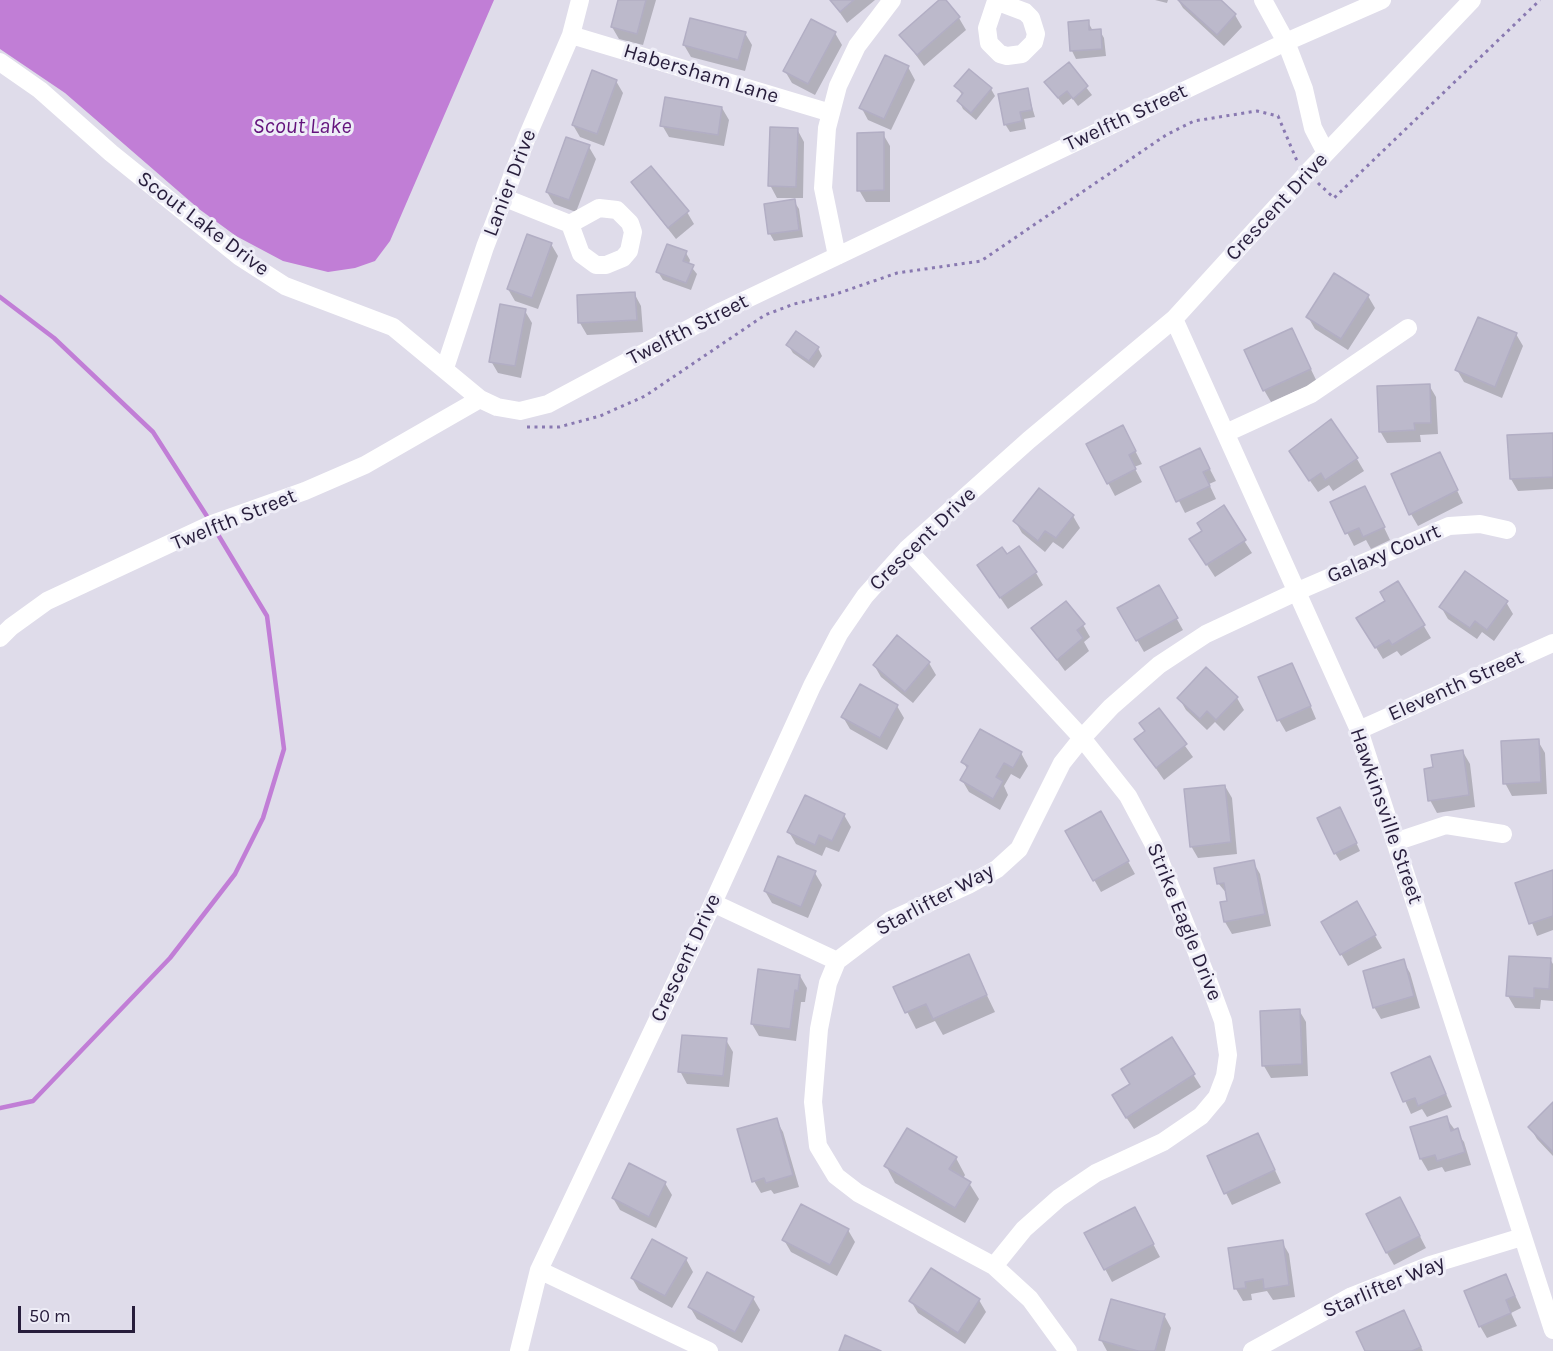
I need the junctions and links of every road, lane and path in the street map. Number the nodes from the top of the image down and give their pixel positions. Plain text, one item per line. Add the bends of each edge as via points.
1 (580, 0) edge
2 (892, 0) edge
3 (1263, 0) edge
4 (1382, 0) edge
5 (1472, 0) edge
6 (1540, 0) edge
7 (571, 35) junction
8 (1286, 42) junction
9 (0, 62) edge
10 (831, 113) junction
11 (1326, 153) junction
12 (1308, 172) junction
13 (505, 198) junction
14 (570, 224) dead end
15 (837, 256) junction
16 (1174, 319) junction
17 (1408, 328) dead end
18 (445, 368) junction
19 (480, 399) junction
20 (518, 425) dead end
21 (1226, 433) junction
22 (1507, 530) dead end
23 (907, 549) junction
24 (1298, 591) junction
25 (0, 638) edge
26 (1553, 643) edge
27 (1359, 730) junction
28 (1082, 738) junction
29 (1503, 834) dead end
30 (1395, 842) junction
31 (713, 903) junction
32 (837, 961) junction
33 (1522, 1237) junction
34 (994, 1266) junction
35 (539, 1270) junction
36 (1545, 1276) edge
37 (1553, 1330) edge
38 (519, 1351) edge
39 (709, 1351) edge
40 (1068, 1351) edge
41 (1252, 1351) edge

1 - 7 street, Lanier Drive
2 - 10 street via 857,46 838,86
3 - 8 street
4 - 8 street, Twelfth Street
5 - 11 street, Crescent Drive
6 - 12 path via 1334,198
7 - 10 street, Habersham Lane
7 - 13 street, Lanier Drive
8 - 11 street via 1304,89 1313,128
8 - 15 street, Twelfth Street
9 - 18 street, Scout Lake Drive via 40,90 240,257 285,285 393,327
10 - 15 street via 823,188
11 - 12 street, Crescent Drive
12 - 16 street, Crescent Drive
12 - 20 path via 1296,160 1278,116 1257,111 1194,121 1166,135 981,261 897,273 794,304 765,315 655,390 600,416 559,427
13 - 14 street
13 - 18 street, Lanier Drive
15 - 19 street, Twelfth Street via 722,311 548,404 520,411
16 - 21 street, Hawkinsville Street
16 - 23 street, Crescent Drive
17 - 21 street via 1311,394
18 - 19 street, Scout Lake Drive
19 - 25 street, Twelfth Street via 346,474 212,524 47,601
21 - 24 street, Hawkinsville Street
22 - 24 street, Galaxy Court via 1480,524 1449,526
23 - 28 street, Strike Eagle Drive
23 - 31 street, Crescent Drive via 865,596 840,634 812,686
24 - 27 street, Hawkinsville Street
24 - 28 street, Starlifter Way via 1206,634 1160,665
26 - 27 street, Eleventh Street
27 - 30 street, Hawkinsville Street
28 - 32 street, Starlifter Way via 1062,764 1019,849 998,869 891,920
28 - 34 street, Strike Eagle Drive via 1128,796 1153,843 1223,1020 1228,1055 1225,1076 1217,1097 1201,1116 1163,1142 1096,1173 1059,1198 1024,1229
29 - 30 street via 1446,825
30 - 33 street, Hawkinsville Street
31 - 32 street
31 - 35 street, Crescent Drive
32 - 34 street via 828,984 818,1040 813,1102 818,1146 836,1176 858,1193
33 - 36 street, Hawkinsville Street
33 - 41 street, Starlifter Way via 1430,1265 1352,1296
34 - 40 street via 1030,1299
35 - 38 street, Crescent Drive
35 - 39 street
36 - 37 street, Hawkinsville Street

